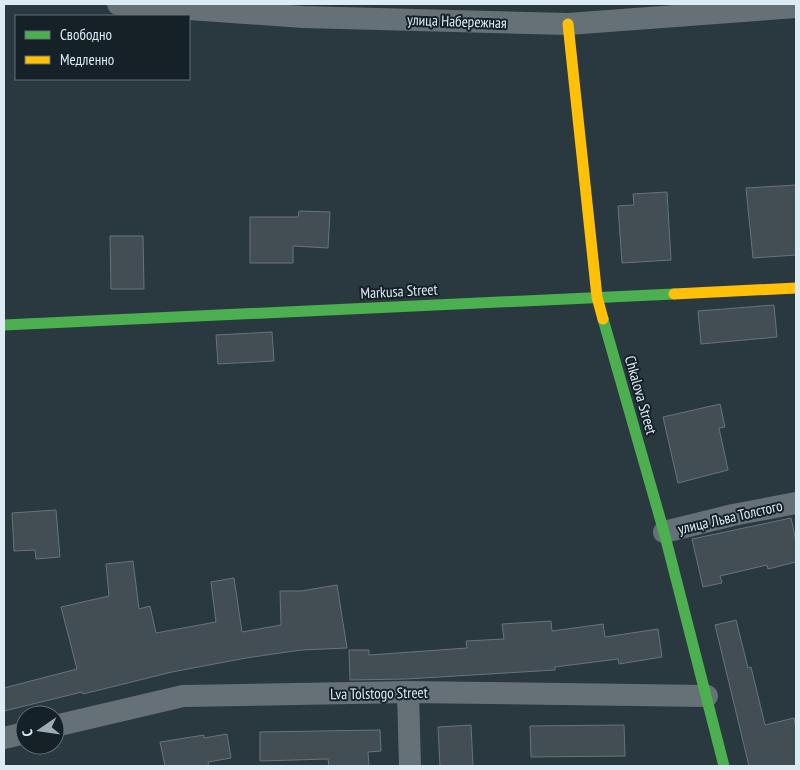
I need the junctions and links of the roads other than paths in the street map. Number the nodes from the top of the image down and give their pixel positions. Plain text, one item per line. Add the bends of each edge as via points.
1 (118, 4) edge
2 (796, 7) edge
3 (568, 24) junction
4 (796, 288) edge
5 (597, 297) junction
6 (4, 325) edge
7 (796, 503) edge
8 (664, 532) junction
9 (408, 692) junction
10 (707, 696) junction
11 (65, 724) edge
12 (410, 766) edge
13 (724, 766) edge

1 - 3 street, улица Набережная via 303,17
2 - 3 street, улица Набережная
3 - 5 street, Chkalova Street
4 - 5 street, Markusa Street
5 - 6 street, Markusa Street
5 - 8 street, Chkalova Street
7 - 8 street, улица Льва Толстого
8 - 10 street, Chkalova Street
9 - 10 street, Lva Tolstogo Street
9 - 11 street, Lva Tolstogo Street via 183,696
9 - 12 street
10 - 13 street, Chkalova Street

